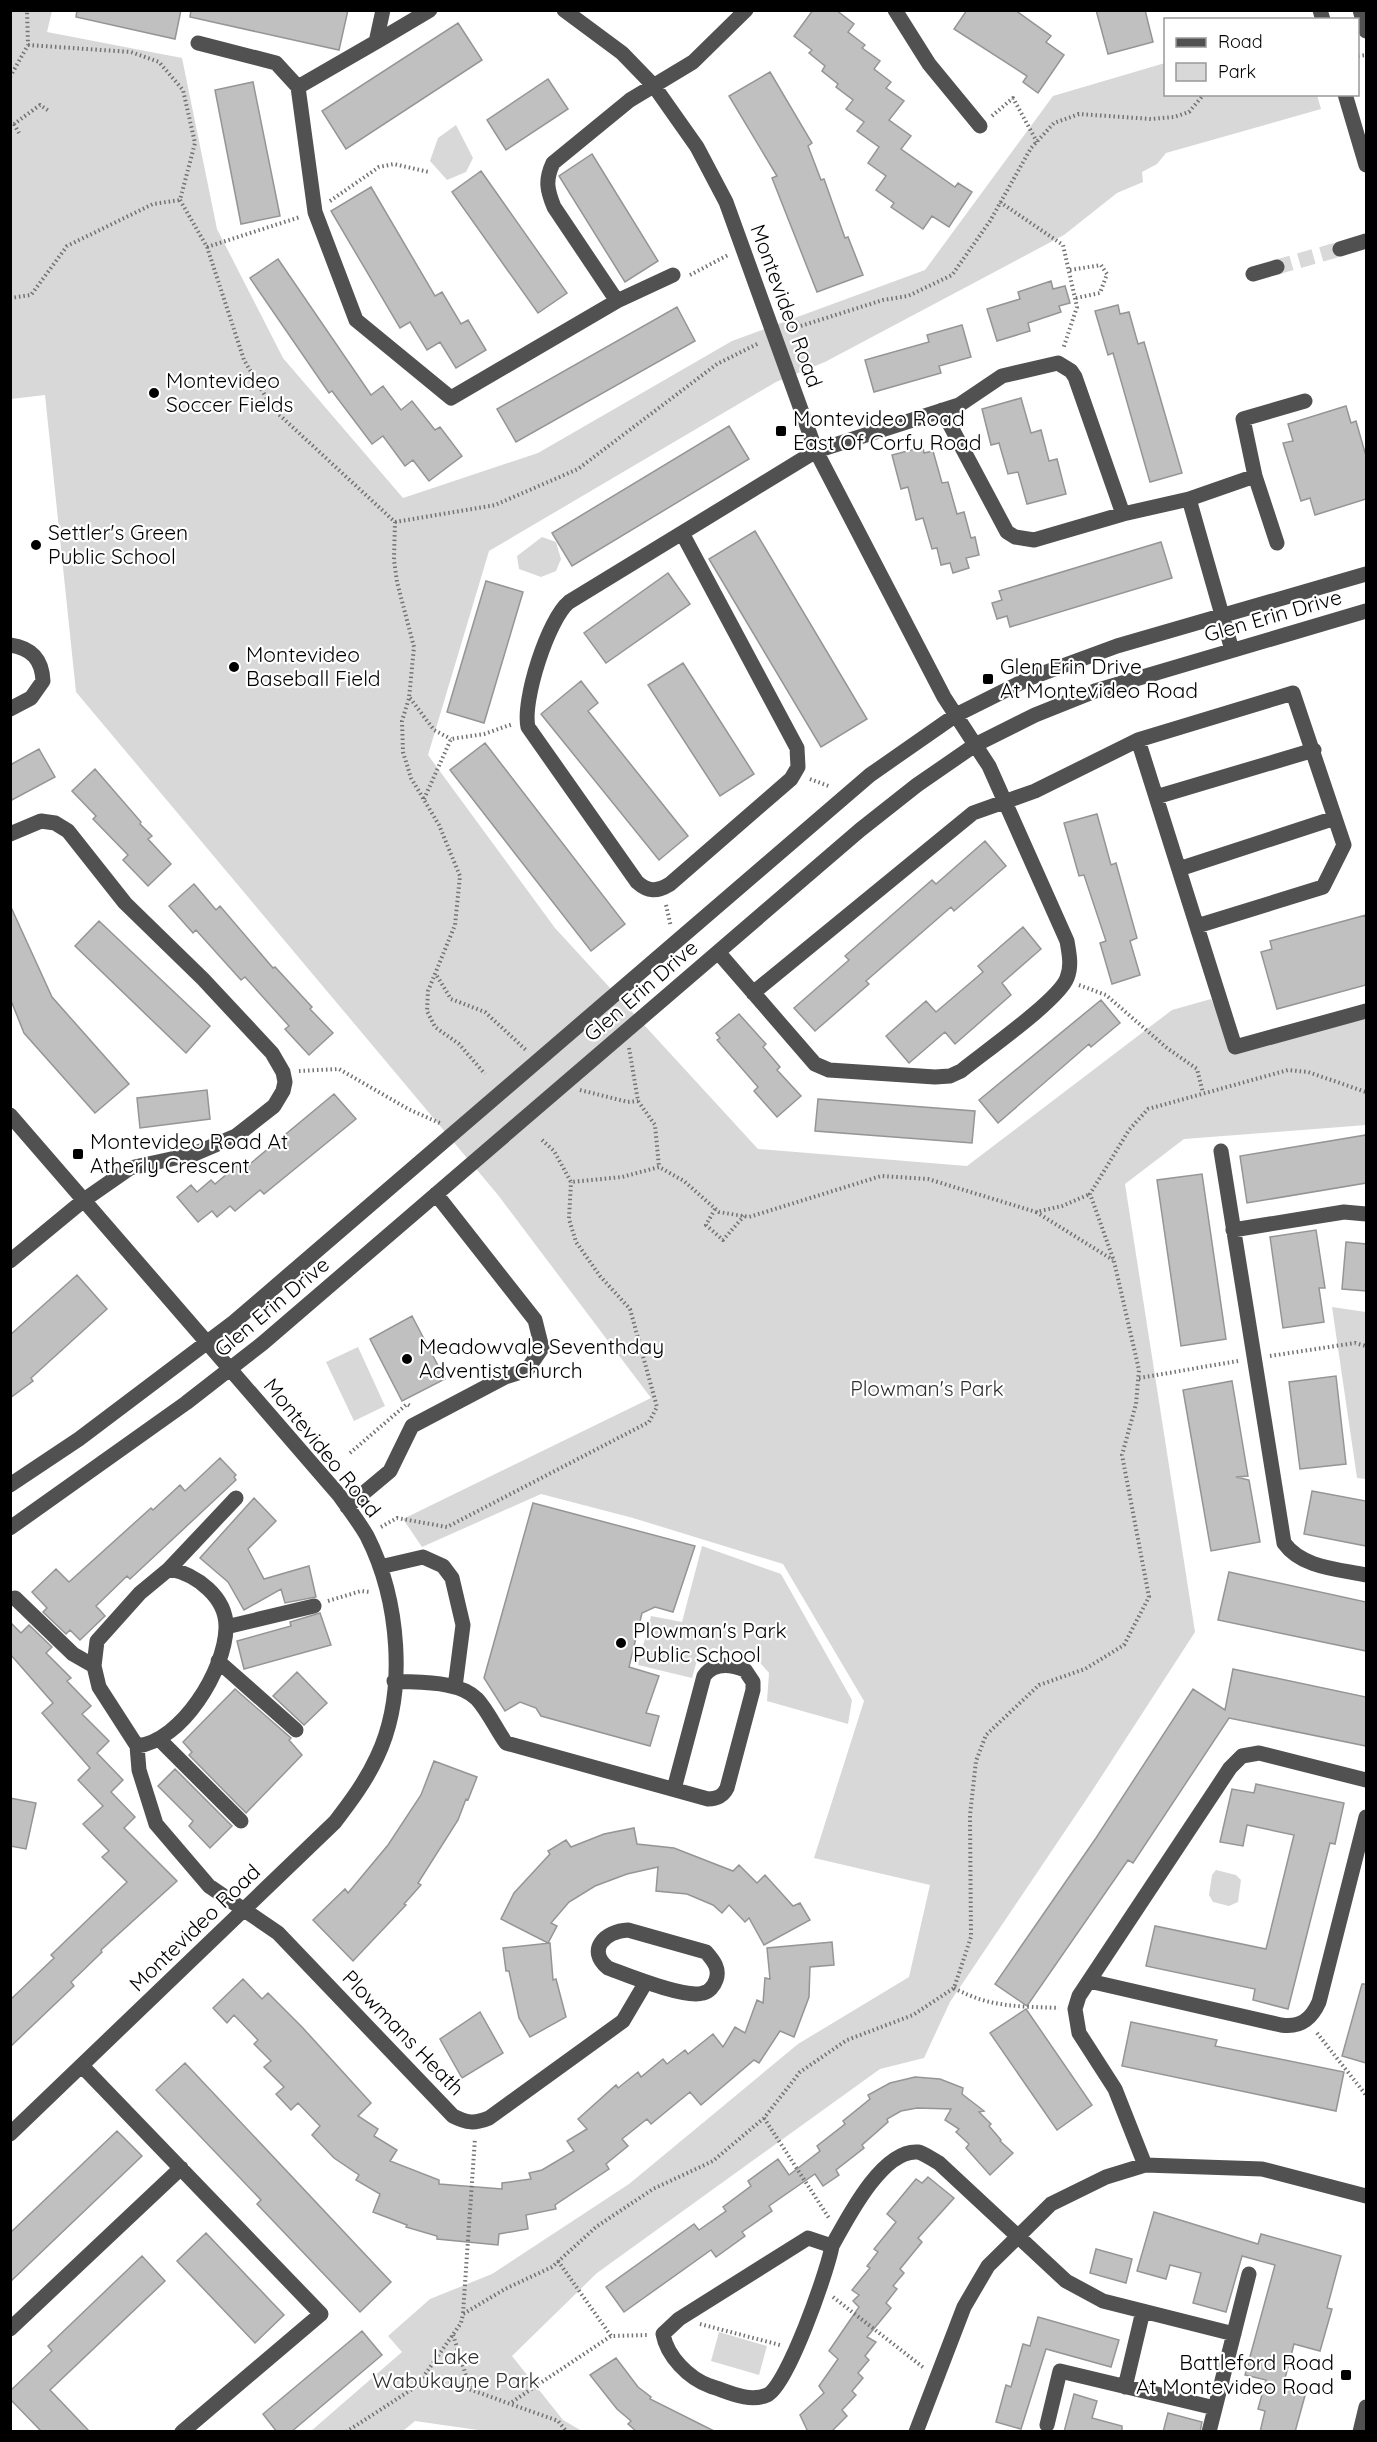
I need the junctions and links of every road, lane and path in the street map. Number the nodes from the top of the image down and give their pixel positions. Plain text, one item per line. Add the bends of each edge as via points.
1 (27, 10) edge
2 (383, 10) edge
3 (430, 10) edge
4 (564, 10) edge
5 (746, 10) edge
6 (895, 10) edge
7 (1360, 10) edge
8 (1366, 31) edge
9 (376, 42) junction
10 (198, 43) dead end
11 (28, 45) junction
12 (10, 77) edge
13 (654, 86) junction
14 (298, 87) junction
15 (1202, 96) edge
16 (1346, 96) edge
17 (49, 111) dead end
18 (12, 122) edge
19 (980, 126) joint
20 (19, 133) dead end
21 (1037, 141) junction
22 (1366, 165) edge
23 (180, 200) junction
24 (1000, 202) junction
25 (1366, 241) edge
26 (742, 248) junction
27 (1340, 249) tunnel mouth
28 (1277, 267) tunnel mouth
29 (1070, 270) junction
30 (1253, 274) dead end
31 (673, 275) joint
32 (10, 298) edge
33 (1076, 298) junction
34 (617, 301) junction
35 (774, 335) junction
36 (1052, 363) junction
37 (1305, 401) dead end
38 (942, 410) junction
39 (816, 451) junction
40 (1256, 476) junction
41 (1189, 500) junction
42 (1123, 514) junction
43 (395, 522) junction
44 (682, 533) junction
45 (1277, 543) dead end
46 (1366, 574) edge
47 (1366, 611) edge
48 (1222, 616) junction
49 (10, 645) edge
50 (1232, 650) junction
51 (409, 698) junction
52 (10, 709) edge
53 (956, 715) junction
54 (526, 719) junction
55 (451, 739) junction
56 (1138, 740) junction
57 (975, 745) junction
58 (1314, 750) junction
59 (795, 774) junction
60 (849, 793) junction
61 (1156, 797) junction
62 (423, 799) junction
63 (1005, 801) junction
64 (1335, 818) junction
65 (10, 834) edge
66 (1179, 869) junction
67 (662, 889) junction
68 (1197, 926) junction
69 (674, 943) junction
70 (718, 952) junction
71 (436, 976) junction
72 (1067, 980) junction
73 (753, 993) junction
74 (1366, 1011) edge
75 (626, 1031) junction
76 (536, 1061) junction
77 (284, 1072) junction
78 (485, 1074) dead end
79 (562, 1086) junction
80 (1366, 1092) edge
81 (1203, 1093) junction
82 (638, 1101) junction
83 (10, 1115) edge
84 (457, 1130) junction
85 (542, 1140) dead end
86 (1221, 1151) dead end
87 (659, 1167) junction
88 (572, 1182) junction
89 (436, 1194) junction
90 (1090, 1194) junction
91 (84, 1200) junction
92 (715, 1209) junction
93 (1036, 1212) junction
94 (1366, 1214) edge
95 (744, 1216) junction
96 (1233, 1230) junction
97 (10, 1261) edge
98 (1114, 1261) junction
99 (208, 1344) junction
100 (230, 1370) junction
101 (427, 1418) junction
102 (350, 1453) dead end
103 (10, 1485) edge
104 (236, 1498) dead end
105 (347, 1507) junction
106 (10, 1528) edge
107 (366, 1535) junction
108 (380, 1567) junction
109 (169, 1569) junction
110 (1366, 1575) edge
111 (389, 1594) junction
112 (15, 1598) dead end
113 (314, 1606) joint
114 (226, 1627) junction
115 (218, 1661) junction
116 (94, 1666) junction
117 (394, 1681) junction
118 (455, 1687) junction
119 (296, 1730) dead end
120 (159, 1739) junction
121 (137, 1746) junction
122 (1366, 1780) edge
123 (674, 1789) junction
124 (1366, 1817) edge
125 (241, 1821) dead end
126 (243, 1911) junction
127 (1089, 1981) junction
128 (646, 1982) junction
129 (954, 1988) junction
130 (1075, 2009) junction
131 (1307, 2020) junction
132 (82, 2066) junction
133 (1366, 2095) edge
134 (764, 2118) junction
135 (476, 2123) junction
136 (10, 2134) edge
137 (1145, 2165) junction
138 (181, 2169) junction
139 (1366, 2196) edge
140 (1017, 2235) junction
141 (835, 2240) junction
142 (558, 2261) junction
143 (1249, 2274) dead end
144 (820, 2287) junction
145 (1143, 2311) junction
146 (463, 2314) junction
147 (679, 2319) junction
148 (10, 2329) edge
149 (453, 2334) junction
150 (663, 2334) junction
151 (1234, 2334) junction
152 (611, 2336) junction
153 (795, 2349) junction
154 (937, 2378) junction
155 (417, 2386) junction
156 (1125, 2387) junction
157 (470, 2388) junction
158 (511, 2403) junction
159 (1366, 2407) edge
160 (1215, 2408) junction
161 (1047, 2425) dead end
162 (182, 2432) edge
163 (346, 2432) edge
164 (567, 2432) edge
165 (916, 2432) edge
166 (1209, 2432) edge
167 (1360, 2432) edge

1 - 11 path
2 - 9 street
3 - 9 street
4 - 13 street, Montevideo Road via 622,53
5 - 13 street via 693,62
6 - 19 street via 929,64
7 - 8 street
9 - 14 street
10 - 14 street via 276,63
11 - 12 path
11 - 23 path via 131,52 159,62 183,90 195,143
13 - 26 street, Montevideo Road via 697,147 726,202
13 - 34 street via 564,152 546,178 554,207
14 - 34 street via 315,212 356,320 451,398
15 - 21 path via 1189,112 1174,117 1079,114 1054,123
16 - 22 street
17 - 18 path via 40,105
18 - 20 path
19 - 21 path via 1013,98
21 - 24 path
23 - 32 path via 153,204 67,246 31,295
23 - 43 path via 207,247 244,360 273,409
24 - 29 path via 1063,245
24 - 35 path via 970,253 951,274 908,296
25 - 27 street
26 - 31 path via 681,279
26 - 35 street, Montevideo Road
28 - 30 street
29 - 33 path
29 - 33 path via 1101,265 1107,274 1100,293
31 - 34 street
33 - 36 path via 1064,347
35 - 39 street, Montevideo Road
35 - 43 path via 717,364 621,439 568,473 495,505
36 - 38 street via 1002,376 959,405
36 - 42 street via 1066,366 1076,377
37 - 40 street via 1243,419
38 - 39 street
38 - 42 street via 1001,523 1015,537 1034,540
39 - 44 street
39 - 53 street, Montevideo Road
40 - 41 street
40 - 45 street
41 - 42 street
41 - 48 street
43 - 51 path via 397,582 414,647
44 - 54 street via 558,612
44 - 59 street via 797,748
46 - 48 street, Glen Erin Drive
47 - 50 street, Glen Erin Drive
48 - 50 street
48 - 53 street, Glen Erin Drive via 1059,667
49 - 52 street via 31,651 38,659 43,681 31,698
50 - 57 street, Glen Erin Drive via 1095,691
51 - 55 path via 434,730
51 - 62 path via 402,722 403,752
53 - 57 street, Montevideo Road
53 - 60 street, Glen Erin Drive
54 - 55 path via 484,734
54 - 67 street via 532,734 637,882 650,890
55 - 62 path
56 - 58 street via 1293,693
56 - 61 street
56 - 63 street via 1035,791
57 - 63 street, Montevideo Road
57 - 70 street, Glen Erin Drive via 917,784
58 - 61 street
58 - 64 street
59 - 60 path
59 - 67 street
60 - 69 street, Glen Erin Drive
61 - 66 street
62 - 71 path via 439,825 460,876 455,925
63 - 72 street, Montevideo Road via 1067,941
63 - 73 street via 973,813
64 - 66 street
64 - 68 street via 1344,845 1323,886
65 - 77 street via 41,821 68,831 118,896 272,1053
66 - 68 street
67 - 69 path
68 - 74 street via 1235,1047
69 - 76 street, Glen Erin Drive
70 - 73 street
70 - 75 street, Glen Erin Drive
71 - 76 path via 451,999 484,1012
71 - 78 path via 428,991 427,1011 435,1027 459,1044
72 - 73 street via 962,1071 935,1077 822,1068 808,1059
72 - 81 path via 1106,995 1197,1069
75 - 79 street, Glen Erin Drive
75 - 82 path
76 - 84 street, Glen Erin Drive
77 - 84 path via 339,1069 408,1109
77 - 91 street via 280,1099 236,1136 194,1154 130,1168
79 - 82 path
79 - 89 street, Glen Erin Drive
80 - 81 path via 1308,1072 1288,1070
81 - 90 path via 1148,1109 1129,1130
82 - 87 path via 655,1125
83 - 91 street, Montevideo Road
84 - 99 street, Glen Erin Drive
85 - 88 path via 554,1151
86 - 96 street
87 - 88 path via 622,1177
87 - 92 path via 684,1181
88 - 107 path via 569,1220 576,1242 630,1309 657,1407 650,1422 447,1527 397,1518
89 - 100 street, Glen Erin Drive
89 - 101 street via 535,1320 542,1348 527,1370 505,1377
90 - 93 path
90 - 98 path
91 - 97 street
91 - 99 street, Montevideo Road
92 - 95 path
92 - 95 path via 706,1225 723,1240
93 - 95 path via 928,1179 881,1176
93 - 98 path
94 - 96 street via 1344,1212
96 - 110 street via 1284,1543 1302,1560
98 - 129 path via 1139,1370 1136,1404 1122,1455 1149,1597 1124,1646 1085,1669 1039,1685 986,1735 976,1761 970,1815 971,1937
99 - 100 street, Montevideo Road
99 - 103 street, Glen Erin Drive
100 - 105 street, Montevideo Road
100 - 106 street, Glen Erin Drive
101 - 102 path via 408,1404
101 - 105 street via 412,1426 390,1471
104 - 109 street
105 - 107 street, Montevideo Road
107 - 108 street, Montevideo Road
108 - 111 street, Montevideo Road
108 - 118 street via 423,1557 443,1566 453,1578 464,1625
109 - 114 street via 185,1572 206,1585 219,1605
109 - 116 street via 140,1593 98,1641
111 - 113 path via 361,1591
111 - 117 street, Montevideo Road via 395,1637
112 - 116 street via 73,1654
113 - 114 street
114 - 115 street
115 - 119 street
115 - 120 street via 199,1703
116 - 121 street via 99,1687
117 - 118 street
117 - 126 street, Montevideo Road via 390,1717 378,1755 360,1790 335,1822
118 - 123 street via 477,1699 506,1743
120 - 121 street
120 - 125 street
121 - 126 street, Plowmans Heath via 139,1770 156,1824 209,1886
122 - 127 street via 1259,1753 1242,1756 1230,1768
123 - 123 street via 708,1799 724,1793 753,1690 745,1670 719,1665 704,1676
124 - 131 street via 1319,2002
126 - 132 street, Montevideo Road
126 - 135 street, Plowmans Heath via 278,1933 453,2116
127 - 130 street
127 - 131 street via 1281,2025
128 - 128 street via 689,1994 704,1993 713,1986 718,1974 715,1962 706,1952 628,1930 614,1930 603,1939 598,1951 601,1962
128 - 135 street via 623,2021 489,2118
129 - 130 path via 978,2001
129 - 134 path via 913,2014 847,2040 800,2072
130 - 137 street via 1079,2033 1115,2089
131 - 133 path
132 - 136 street, Montevideo Road
132 - 138 street
134 - 141 path
134 - 142 path via 712,2161 653,2189 596,2227
135 - 146 path
137 - 139 street via 1262,2169
137 - 140 street via 1106,2177 1051,2204
138 - 148 street
138 - 162 street via 321,2314
140 - 141 street via 939,2163 919,2152 902,2154 875,2175
140 - 145 street via 1084,2293
140 - 154 street via 988,2266 964,2307
141 - 144 street
141 - 147 street via 808,2238
142 - 146 path
142 - 152 path
143 - 151 street
144 - 153 street
144 - 154 path
145 - 151 street
145 - 156 street
146 - 149 path
147 - 150 street
147 - 153 path
149 - 155 path
149 - 157 path
150 - 152 path
150 - 153 street via 666,2350 701,2383 750,2399 768,2395 782,2380
151 - 160 street
152 - 158 path
154 - 165 street
155 - 157 path via 452,2383
155 - 163 path
156 - 160 street
156 - 161 street via 1060,2371
157 - 158 path
158 - 164 path via 558,2421
159 - 167 street
160 - 166 street

